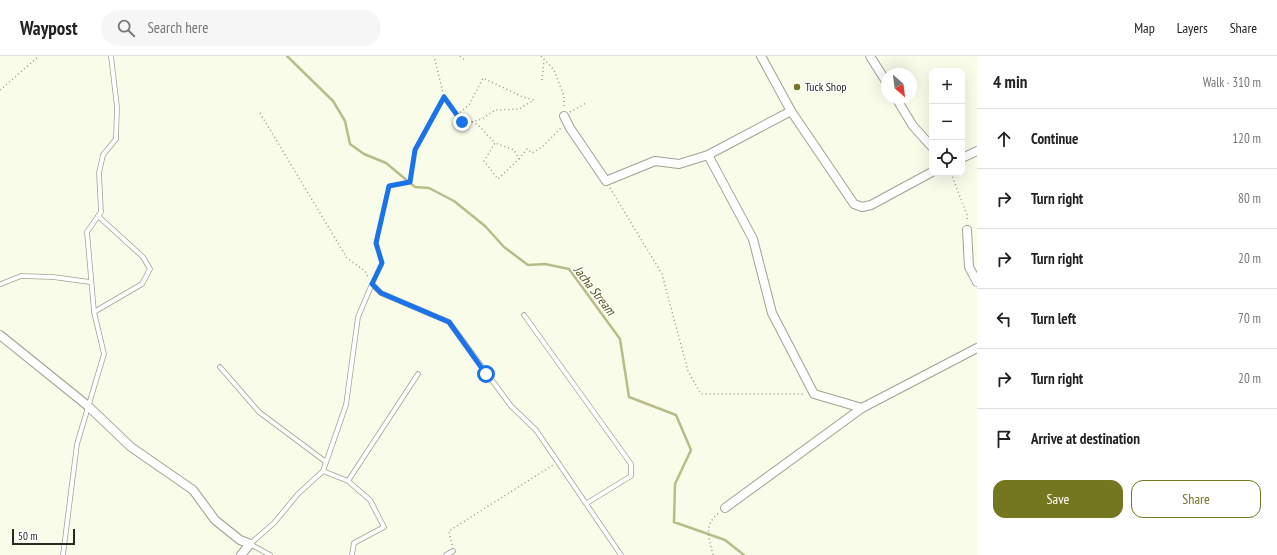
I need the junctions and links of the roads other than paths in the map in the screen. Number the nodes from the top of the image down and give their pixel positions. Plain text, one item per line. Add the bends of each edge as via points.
1 (112, 56) edge
2 (761, 56) edge
3 (870, 56) edge
4 (881, 74) edge
5 (900, 104) edge
6 (791, 111) junction
7 (564, 116) road end
8 (929, 144) edge
9 (977, 151) edge
10 (708, 155) junction
11 (965, 157) edge
12 (929, 174) edge
13 (98, 216) junction
14 (966, 230) road end
15 (90, 282) junction
16 (977, 282) edge
17 (1, 284) edge
18 (94, 312) junction
19 (524, 315) dead end
20 (0, 335) edge
21 (977, 348) edge
22 (220, 367) dead end
23 (418, 374) dead end
24 (88, 406) junction
25 (862, 408) junction
26 (326, 462) junction
27 (323, 471) junction
28 (348, 481) junction
29 (587, 503) junction
30 (725, 508) road end
31 (250, 544) junction
32 (453, 551) road end
33 (63, 555) edge
34 (241, 555) edge
35 (270, 555) edge
36 (352, 555) edge
37 (446, 555) edge
38 (621, 555) edge

1 - 13 lane via 117,107 116,139 103,155 99,173 101,212
2 - 6 street
3 - 4 street
5 - 8 street via 913,126
6 - 10 street
6 - 12 street via 854,204 862,207 871,205
7 - 10 street via 606,181 655,161 679,164
9 - 11 street
10 - 25 street via 753,239 772,313 814,394
13 - 15 lane via 87,232
13 - 18 lane via 143,257 150,269 142,284
14 - 16 street via 969,267
15 - 17 lane via 21,276
15 - 18 lane
18 - 24 lane via 104,354
19 - 29 lane via 631,464 631,476
20 - 24 street
21 - 25 street
22 - 26 lane via 259,412
23 - 28 lane
24 - 31 street via 131,447 193,490 215,520 240,540
24 - 33 lane via 77,444
25 - 30 street
26 - 27 lane
26 - 29 lane via 346,405 358,317 372,284 381,293 449,322 511,406 536,430
27 - 28 lane
27 - 31 lane via 298,494 274,523
28 - 36 lane via 370,500 384,527 354,543
29 - 38 lane
31 - 34 street
31 - 35 lane
32 - 37 lane

